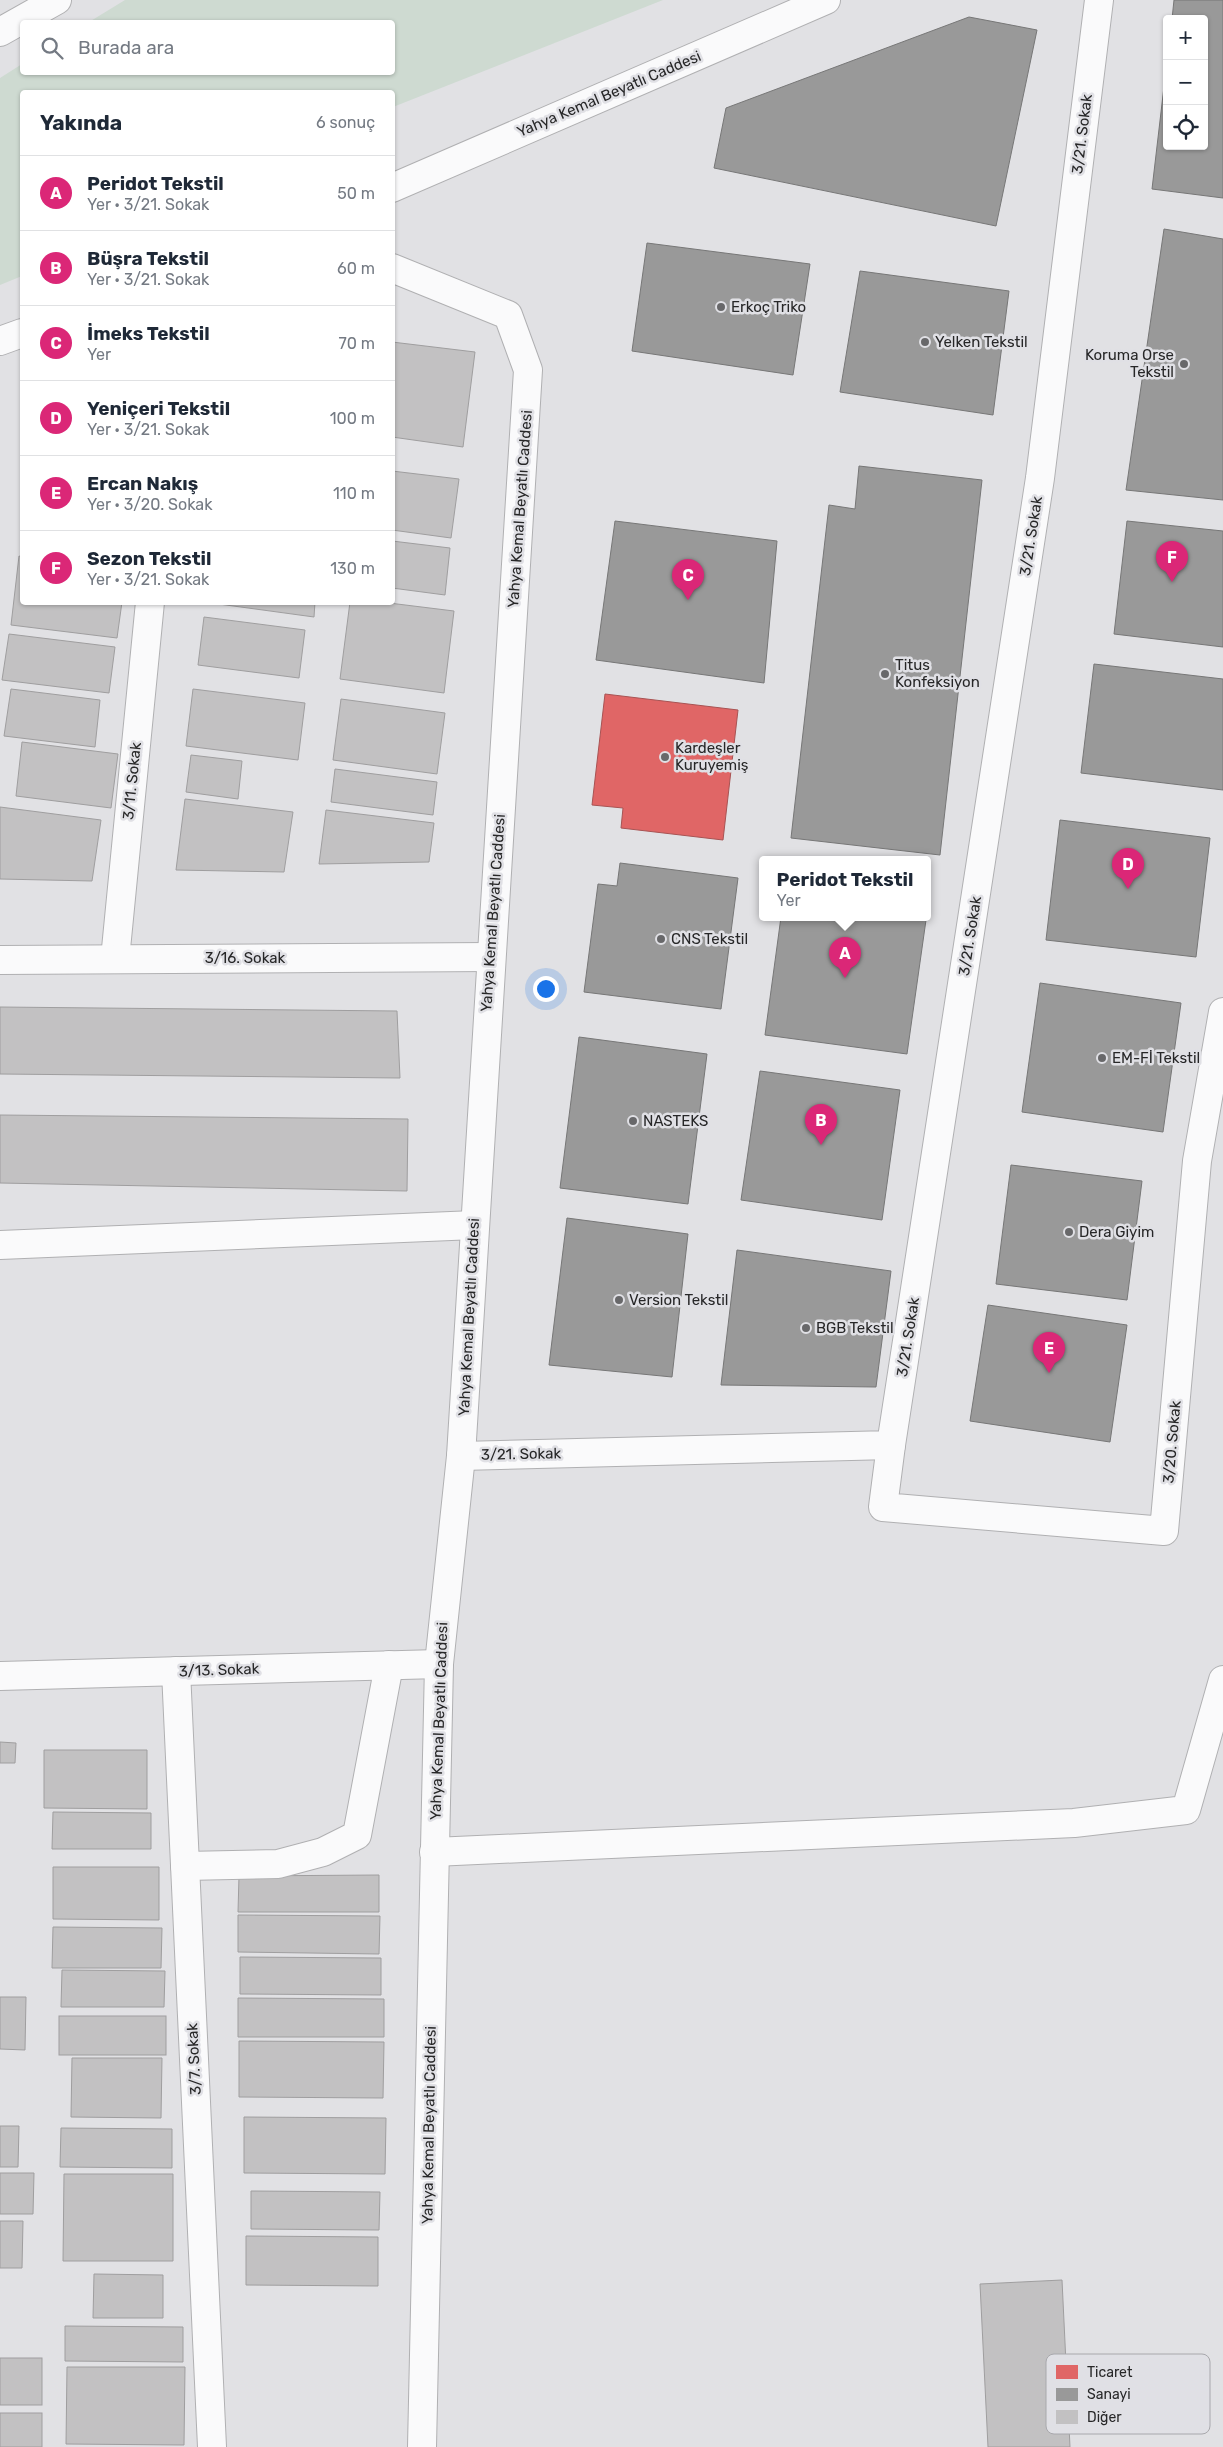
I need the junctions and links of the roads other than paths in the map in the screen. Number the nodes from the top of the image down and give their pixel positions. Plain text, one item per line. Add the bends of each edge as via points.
1 (57, 0) edge
2 (826, 0) edge
3 (1099, 0) edge
4 (21, 20) edge
5 (20, 21) edge
6 (0, 32) edge
7 (395, 187) edge
8 (395, 269) edge
9 (20, 334) edge
10 (0, 342) edge
11 (150, 605) edge
12 (490, 957) junction
13 (115, 959) junction
14 (0, 960) edge
15 (1223, 1012) edge
16 (475, 1225) junction
17 (0, 1245) edge
18 (891, 1445) junction
19 (460, 1456) junction
20 (439, 1664) junction
21 (388, 1665) junction
22 (176, 1671) junction
23 (0, 1676) edge
24 (1223, 1680) edge
25 (434, 1852) junction
26 (185, 1866) junction
27 (212, 2447) edge
28 (422, 2447) edge

1 - 4 street
2 - 7 street, Yahya Kemal Beyatlı Caddesi
3 - 18 street, 3/21. Sokak via 1040,478
5 - 6 street
8 - 12 street, Yahya Kemal Beyatlı Caddesi via 508,315 528,370
9 - 10 street
11 - 13 street, 3/11. Sokak
12 - 13 street, 3/16. Sokak
12 - 16 street, Yahya Kemal Beyatlı Caddesi
13 - 14 street, 3/16. Sokak
15 - 18 street, 3/20. Sokak via 1197,1161 1164,1531 883,1507
16 - 17 street
16 - 19 street, Yahya Kemal Beyatlı Caddesi
18 - 19 street, 3/21. Sokak
19 - 20 street, Yahya Kemal Beyatlı Caddesi
20 - 21 street, 3/13. Sokak
20 - 25 street, Yahya Kemal Beyatlı Caddesi
21 - 22 street, 3/13. Sokak
21 - 26 street via 357,1835 323,1852 278,1864
22 - 23 street, 3/13. Sokak
22 - 26 street, 3/7. Sokak
24 - 25 street via 1186,1810 1074,1823
25 - 28 street, Yahya Kemal Beyatlı Caddesi
26 - 27 street, 3/7. Sokak

